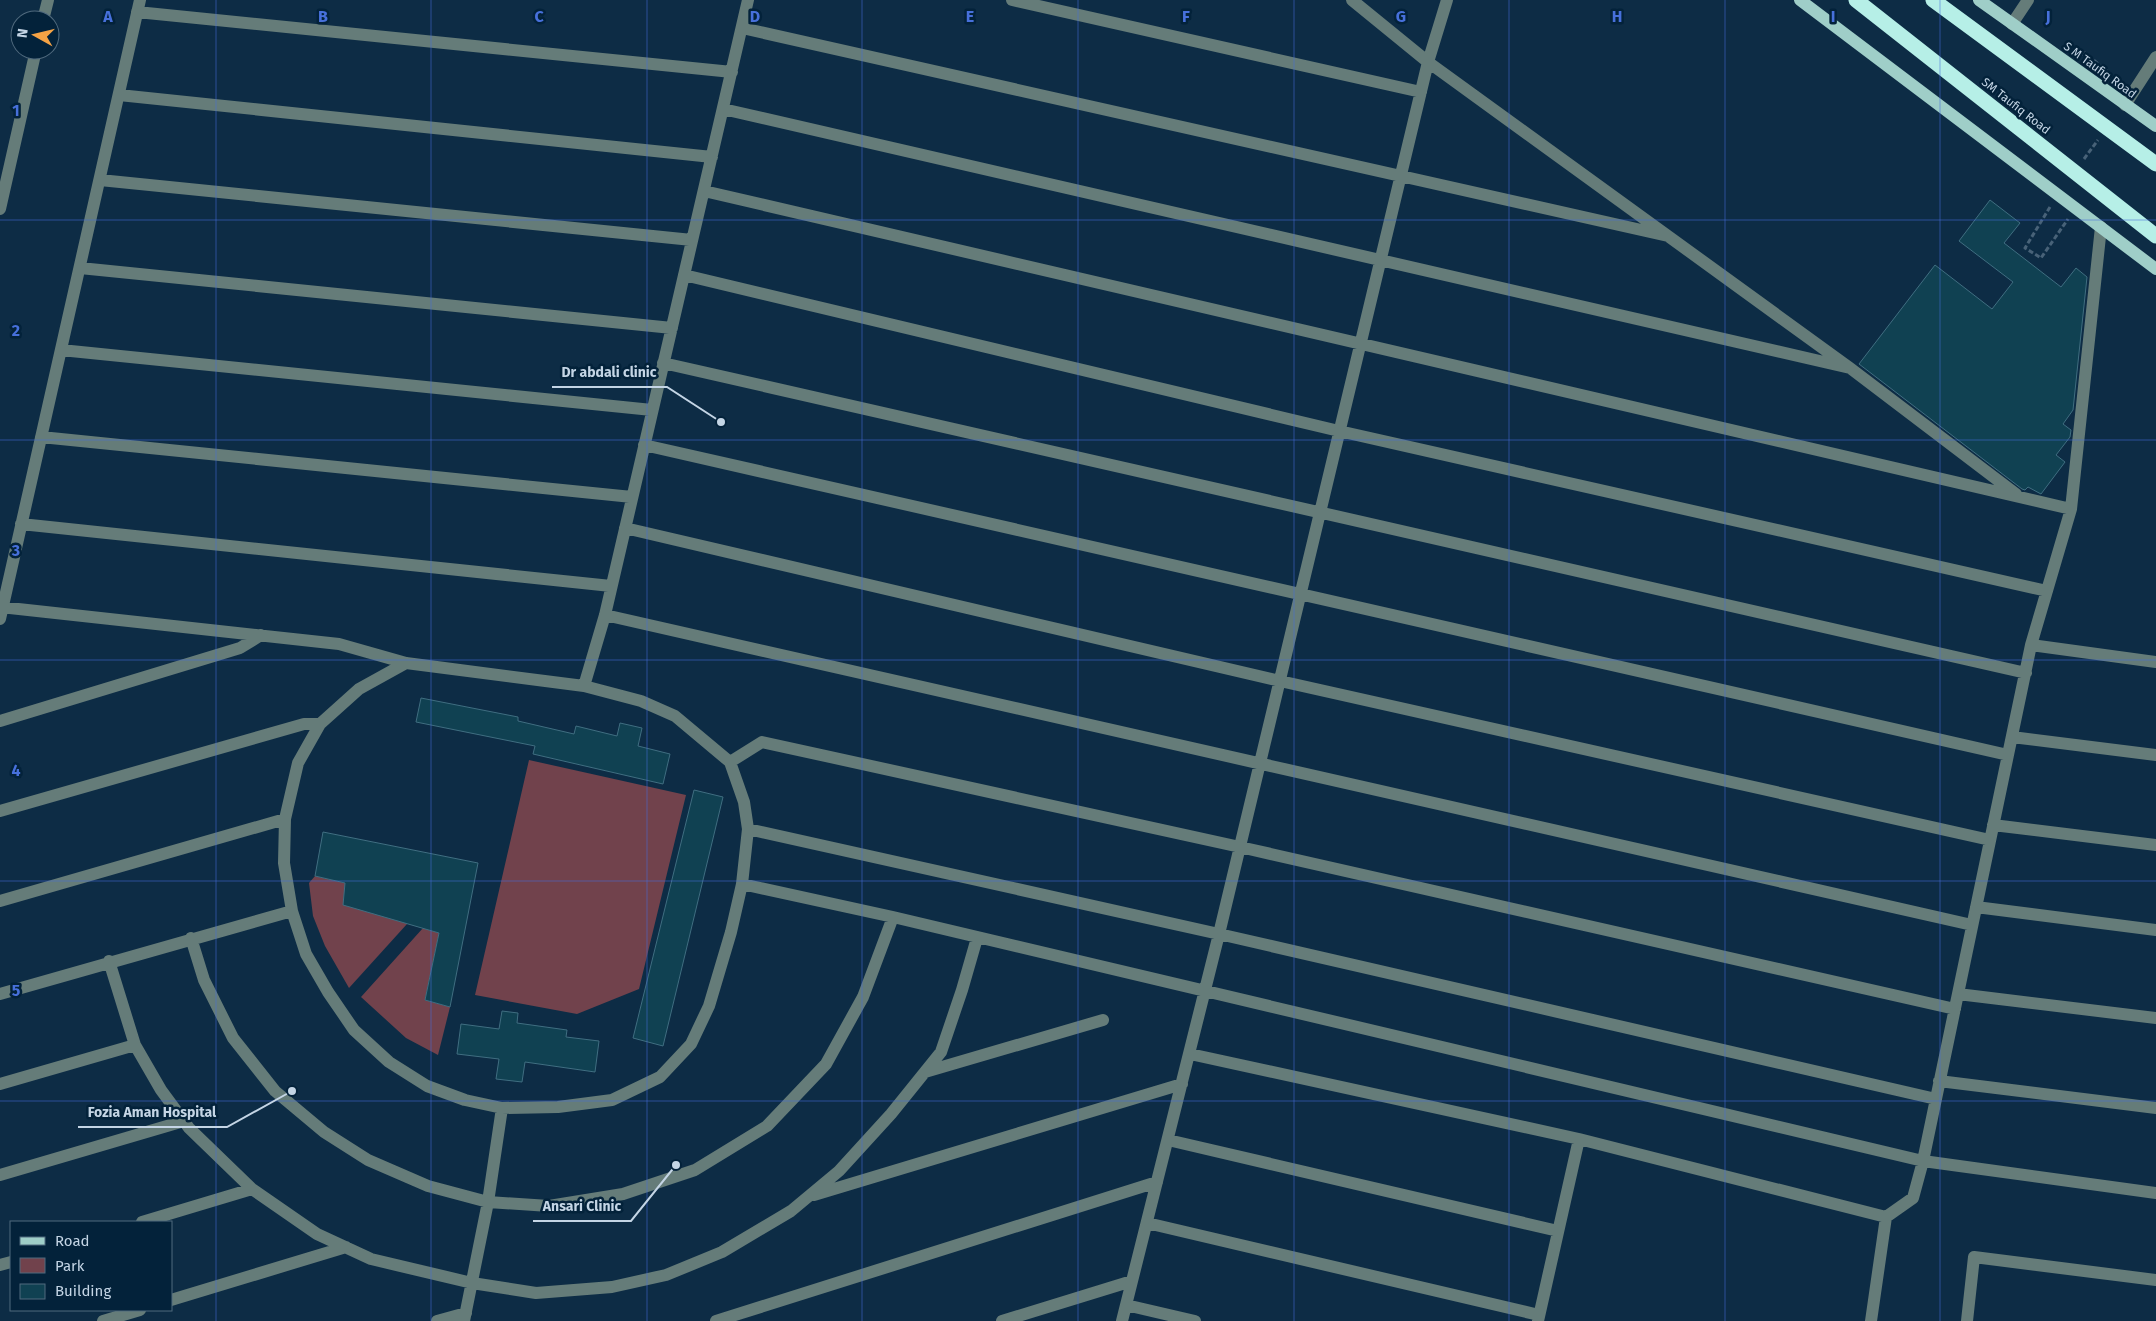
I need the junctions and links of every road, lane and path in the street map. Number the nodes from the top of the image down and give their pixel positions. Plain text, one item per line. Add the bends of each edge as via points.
1 (748, 0) edge
2 (1012, 0) edge
3 (1352, 0) edge
4 (1447, 0) edge
5 (1800, 0) edge
6 (1856, 0) edge
7 (1933, 0) edge
8 (1979, 0) edge
9 (2028, 0) edge
10 (139, 6) edge
11 (2012, 24) junction
12 (742, 28) junction
13 (2156, 57) edge
14 (34, 60) edge
15 (1428, 62) junction
16 (732, 72) junction
17 (1421, 92) junction
18 (119, 95) junction
19 (2125, 105) junction
20 (723, 109) junction
21 (2156, 126) edge
22 (712, 157) junction
23 (2156, 164) edge
24 (1400, 177) junction
25 (100, 180) junction
26 (704, 191) junction
27 (0, 209) edge
28 (2039, 223) dead end
29 (2101, 227) junction
30 (2059, 232) dead end
31 (1668, 236) junction
32 (2156, 236) edge
33 (692, 240) junction
34 (1380, 260) junction
35 (80, 268) junction
36 (2156, 269) edge
37 (684, 275) junction
38 (672, 328) junction
39 (1360, 345) junction
40 (61, 350) junction
41 (663, 363) junction
42 (1850, 368) junction
43 (652, 410) junction
44 (1340, 431) junction
45 (41, 437) junction
46 (644, 445) junction
47 (632, 497) junction
48 (2019, 497) junction
49 (2071, 509) junction
50 (1320, 512) junction
51 (21, 524) junction
52 (625, 528) junction
53 (611, 586) junction
54 (2047, 591) junction
55 (1300, 594) junction
56 (1, 611) edge
57 (605, 615) junction
58 (260, 635) junction
59 (2031, 645) junction
60 (2156, 662) edge
61 (406, 663) junction
62 (2026, 673) junction
63 (1280, 681) junction
64 (584, 686) junction
65 (0, 721) edge
66 (320, 724) junction
67 (2012, 737) junction
68 (2008, 755) junction
69 (2156, 755) edge
70 (730, 762) junction
71 (1260, 764) junction
72 (0, 811) edge
73 (285, 819) junction
74 (1993, 825) junction
75 (748, 829) junction
76 (1990, 840) junction
77 (2156, 845) edge
78 (1240, 847) junction
79 (742, 884) junction
80 (0, 900) edge
81 (1976, 907) junction
82 (292, 911) junction
83 (893, 918) junction
84 (1972, 925) junction
85 (2156, 930) edge
86 (1219, 934) junction
87 (191, 938) junction
88 (977, 938) junction
89 (109, 961) junction
90 (1204, 991) junction
91 (0, 994) edge
92 (1958, 994) junction
93 (1955, 1009) junction
94 (2156, 1018) edge
95 (1103, 1020) dead end
96 (135, 1045) junction
97 (1190, 1054) junction
98 (924, 1072) junction
99 (1939, 1081) junction
100 (0, 1084) edge
101 (1182, 1084) junction
102 (1936, 1099) junction
103 (502, 1108) junction
104 (2156, 1108) edge
105 (184, 1121) junction
106 (1579, 1139) junction
107 (1168, 1140) junction
108 (1923, 1161) junction
109 (0, 1175) edge
110 (1157, 1182) junction
111 (252, 1189) junction
112 (2156, 1193) edge
113 (808, 1196) junction
114 (488, 1202) junction
115 (1886, 1217) junction
116 (145, 1221) edge
117 (1147, 1223) junction
118 (1558, 1231) junction
119 (346, 1247) junction
120 (2156, 1280) edge
121 (1132, 1281) junction
122 (472, 1283) junction
123 (172, 1300) edge
124 (1126, 1305) junction
125 (137, 1311) edge
126 (465, 1317) edge
127 (1538, 1318) edge
128 (103, 1321) edge
129 (437, 1321) edge
130 (716, 1321) edge
131 (1002, 1321) edge
132 (1122, 1321) edge
133 (1195, 1321) edge
134 (1871, 1321) edge
135 (1967, 1321) edge

1 - 12 street
2 - 17 street
3 - 15 street
4 - 15 street
5 - 29 main road
6 - 32 highway, SM Taufiq Road
7 - 23 highway
8 - 11 main road, S M Taufiq Road
9 - 11 street
10 - 16 street
10 - 18 street
11 - 19 main road, S M Taufiq Road
12 - 16 street
12 - 24 street
13 - 19 street
14 - 27 street
15 - 17 street
15 - 31 street
16 - 20 street
17 - 24 street
18 - 22 street
18 - 25 street
19 - 21 main road, S M Taufiq Road
20 - 22 street
20 - 34 street
22 - 26 street
24 - 31 street
24 - 34 street
25 - 33 street
25 - 35 street
26 - 33 street
26 - 39 street
28 - 30 path via 2025,248 2041,258
29 - 36 main road
29 - 49 street
31 - 42 street
33 - 37 street
34 - 39 street
34 - 42 street
35 - 38 street
35 - 40 street
37 - 38 street
37 - 44 street
38 - 41 street
39 - 44 street
39 - 48 street
40 - 43 street
40 - 45 street
41 - 43 street
41 - 50 street
42 - 48 street
43 - 46 street
44 - 50 street
44 - 54 street
45 - 47 street
45 - 51 street
46 - 47 street
46 - 55 street
47 - 52 street
48 - 49 street
49 - 54 street
50 - 55 street
50 - 62 street
51 - 53 street
51 - 56 street
52 - 53 street
52 - 63 street
53 - 57 street
54 - 59 street
55 - 63 street
55 - 68 street
56 - 58 street
57 - 64 street
57 - 71 street
58 - 61 street via 339,644
58 - 65 street via 240,648
59 - 60 street
59 - 62 street
61 - 64 street
61 - 66 street via 359,689
62 - 67 street
63 - 71 street
63 - 76 street
64 - 70 street via 641,701 675,716
66 - 72 street via 304,724
66 - 73 street via 298,763
67 - 68 street
67 - 69 street
68 - 74 street
70 - 75 street via 744,802
70 - 78 street via 762,742
71 - 78 street
71 - 84 street
73 - 80 street
73 - 82 street via 284,863
74 - 76 street
74 - 77 street
75 - 79 street
75 - 86 street
76 - 81 street
78 - 86 street
78 - 93 street
79 - 83 street
79 - 103 street via 709,1006 691,1044 660,1077 612,1100 558,1107
81 - 84 street
81 - 85 street
82 - 87 street
82 - 103 street via 306,954 354,1030 389,1062 426,1086 465,1100
83 - 88 street
83 - 114 street via 863,997 826,1064 767,1126 696,1170 623,1194 549,1206
84 - 92 street
86 - 90 street
86 - 102 street
87 - 89 street
87 - 114 street via 204,980 232,1038 275,1091 324,1132 368,1160 428,1186
88 - 90 street
88 - 98 street via 941,1052
89 - 91 street
89 - 96 street
90 - 97 street
90 - 108 street
92 - 93 street
92 - 94 street
93 - 99 street
95 - 98 street
96 - 100 street
96 - 105 street via 161,1090
97 - 101 street
97 - 106 street
98 - 113 street via 839,1171
99 - 102 street
99 - 104 street
101 - 107 street
101 - 113 street
102 - 108 street
103 - 114 street
105 - 109 street
105 - 111 street
106 - 115 street
106 - 118 street
107 - 110 street
107 - 118 street
108 - 112 street
108 - 115 street via 1913,1198
110 - 117 street
110 - 130 street
111 - 116 street
111 - 119 street via 317,1234
113 - 122 street via 791,1211 722,1252 666,1275 612,1287 536,1293
114 - 122 street
115 - 134 street
117 - 121 street
117 - 127 street
118 - 127 street
119 - 122 street via 370,1259
119 - 123 street
120 - 135 street via 1974,1257
121 - 124 street
121 - 131 street
122 - 126 street
124 - 132 street
124 - 133 street
125 - 128 street
126 - 129 street

